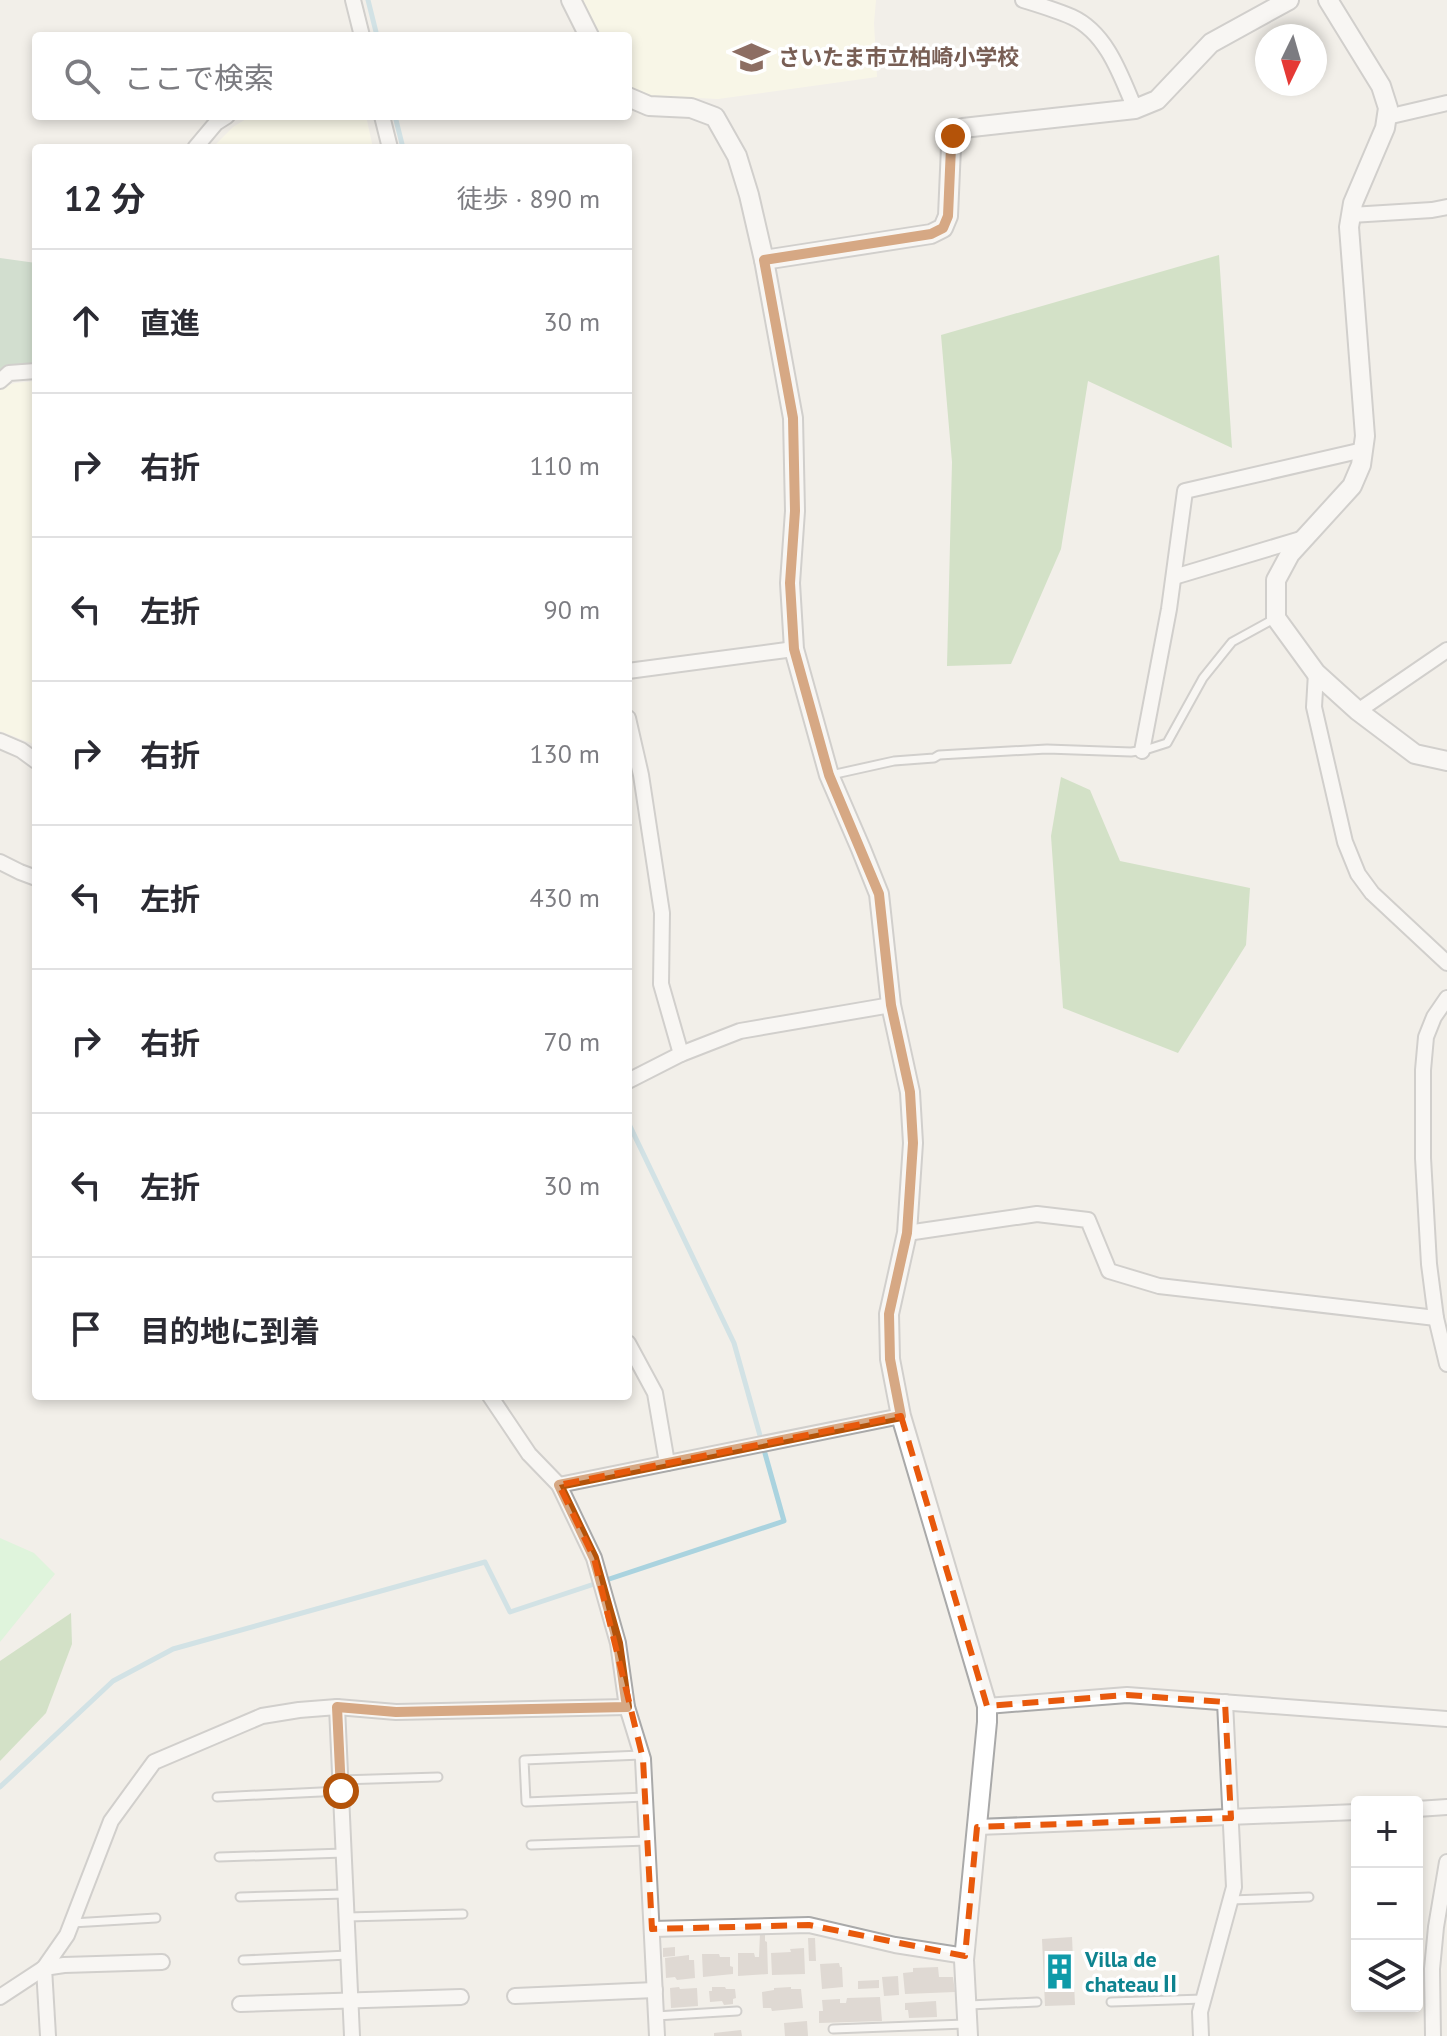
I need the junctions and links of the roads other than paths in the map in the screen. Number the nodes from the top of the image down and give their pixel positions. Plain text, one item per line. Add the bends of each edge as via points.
1 (353, 0) edge
2 (571, 0) edge
3 (1023, 0) edge
4 (1289, 0) edge
5 (1328, 0) edge
6 (359, 32) edge
7 (587, 32) edge
8 (632, 99) edge
9 (1447, 103) edge
10 (1135, 109) junction
11 (1387, 117) junction
12 (221, 120) edge
13 (383, 120) edge
14 (198, 144) edge
15 (389, 144) edge
16 (1447, 207) edge
17 (1351, 215) junction
18 (764, 260) junction
19 (32, 371) edge
20 (0, 381) edge
21 (1363, 450) junction
22 (1304, 538) junction
23 (1174, 577) junction
24 (1276, 618) junction
25 (794, 649) junction
26 (1447, 650) edge
27 (632, 670) edge
28 (1316, 673) junction
29 (1358, 711) junction
30 (632, 736) edge
31 (0, 741) edge
32 (1142, 751) junction
33 (32, 758) edge
34 (1447, 761) edge
35 (829, 775) junction
36 (0, 862) edge
37 (32, 876) edge
38 (1447, 963) edge
39 (1447, 998) edge
40 (891, 1005) junction
41 (681, 1054) junction
42 (632, 1079) edge
43 (907, 1233) junction
44 (1436, 1318) junction
45 (632, 1350) edge
46 (1447, 1364) edge
47 (493, 1400) edge
48 (901, 1416) junction
49 (667, 1463) junction
50 (559, 1485) junction
51 (1225, 1702) junction
52 (987, 1706) junction
53 (337, 1707) junction
54 (627, 1707) junction
55 (1447, 1719) edge
56 (641, 1755) junction
57 (438, 1777) dead end
58 (340, 1786) junction
59 (217, 1797) dead end
60 (645, 1797) junction
61 (1447, 1807) edge
62 (1423, 1809) edge
63 (1351, 1812) edge
64 (1231, 1818) junction
65 (977, 1827) junction
66 (647, 1841) junction
67 (531, 1845) dead end
68 (344, 1853) junction
69 (219, 1857) dead end
70 (1446, 1872) edge
71 (345, 1894) junction
72 (240, 1897) dead end
73 (1309, 1897) dead end
74 (1231, 1900) junction
75 (463, 1914) dead end
76 (347, 1917) junction
77 (156, 1918) dead end
78 (72, 1923) junction
79 (652, 1929) junction
80 (348, 1955) junction
81 (965, 1956) junction
82 (243, 1960) dead end
83 (162, 1962) dead end
84 (44, 1968) junction
85 (655, 1990) junction
86 (515, 1996) dead end
87 (0, 1997) edge
88 (461, 1997) dead end
89 (1203, 1999) junction
90 (351, 2000) junction
91 (1037, 2002) dead end
92 (1111, 2002) dead end
93 (240, 2004) dead end
94 (966, 2005) junction
95 (737, 2011) dead end
96 (656, 2016) junction
97 (833, 2029) dead end
98 (968, 2030) edge
99 (48, 2036) edge
100 (352, 2036) edge
101 (657, 2036) edge
102 (1201, 2036) edge
103 (1433, 2036) edge

1 - 6 street
2 - 7 street
3 - 10 street via 1073,17 1093,31 1118,67
4 - 10 street via 1211,43 1157,100
5 - 11 street via 1381,86
8 - 18 street via 715,117 737,156
9 - 11 street
10 - 18 street via 963,128 953,136 943,228
11 - 17 street
12 - 14 street
13 - 15 street
16 - 17 street
17 - 21 street
18 - 25 street via 793,418
19 - 20 street via 9,373
21 - 22 street via 1352,486
21 - 23 street via 1185,491
22 - 23 street
22 - 24 street via 1276,580
23 - 32 street
24 - 28 street
24 - 32 lane via 1232,642 1203,678 1167,743
25 - 27 street
25 - 35 street
26 - 29 street
28 - 29 street
28 - 38 street via 1314,707 1345,842 1358,874
29 - 34 street via 1415,754
30 - 41 street via 662,913 661,984
31 - 33 street
32 - 35 lane via 939,755
35 - 40 street via 879,894
36 - 37 street
39 - 44 street via 1426,1037 1423,1070 1423,1158
40 - 41 street via 740,1031
40 - 43 street via 910,1092 913,1143
41 - 42 street
43 - 44 street via 1037,1214 1088,1220 1109,1271 1159,1286
43 - 48 street via 889,1314 890,1359
44 - 46 street
45 - 49 street via 655,1393
47 - 50 street via 529,1454
48 - 49 street
48 - 52 street
49 - 50 street
50 - 54 street via 594,1558 618,1643
51 - 52 street via 1127,1695
51 - 55 street
51 - 64 street
52 - 65 street
53 - 54 street via 396,1712
53 - 58 street
53 - 78 street via 262,1716 154,1762 111,1821
54 - 56 street
56 - 60 street
56 - 60 lane via 524,1760 526,1802
57 - 58 lane
58 - 59 lane
58 - 68 street
60 - 66 street
61 - 62 street
63 - 64 street
64 - 65 street
64 - 74 street
65 - 81 street
66 - 67 lane
66 - 79 street
68 - 69 lane
68 - 71 street
70 - 103 street via 1432,1969
71 - 72 lane
71 - 76 street
73 - 74 lane
74 - 89 street
75 - 76 lane
76 - 80 street
77 - 78 lane
78 - 84 street
79 - 81 street via 809,1925
79 - 85 street
80 - 82 lane
80 - 90 street
81 - 94 street
83 - 84 street
84 - 87 street
84 - 99 street
85 - 86 street
85 - 96 street
88 - 90 street
89 - 92 lane
89 - 102 street
90 - 93 street
90 - 100 street
91 - 94 lane
94 - 98 street
95 - 96 lane
96 - 101 street
97 - 98 lane

